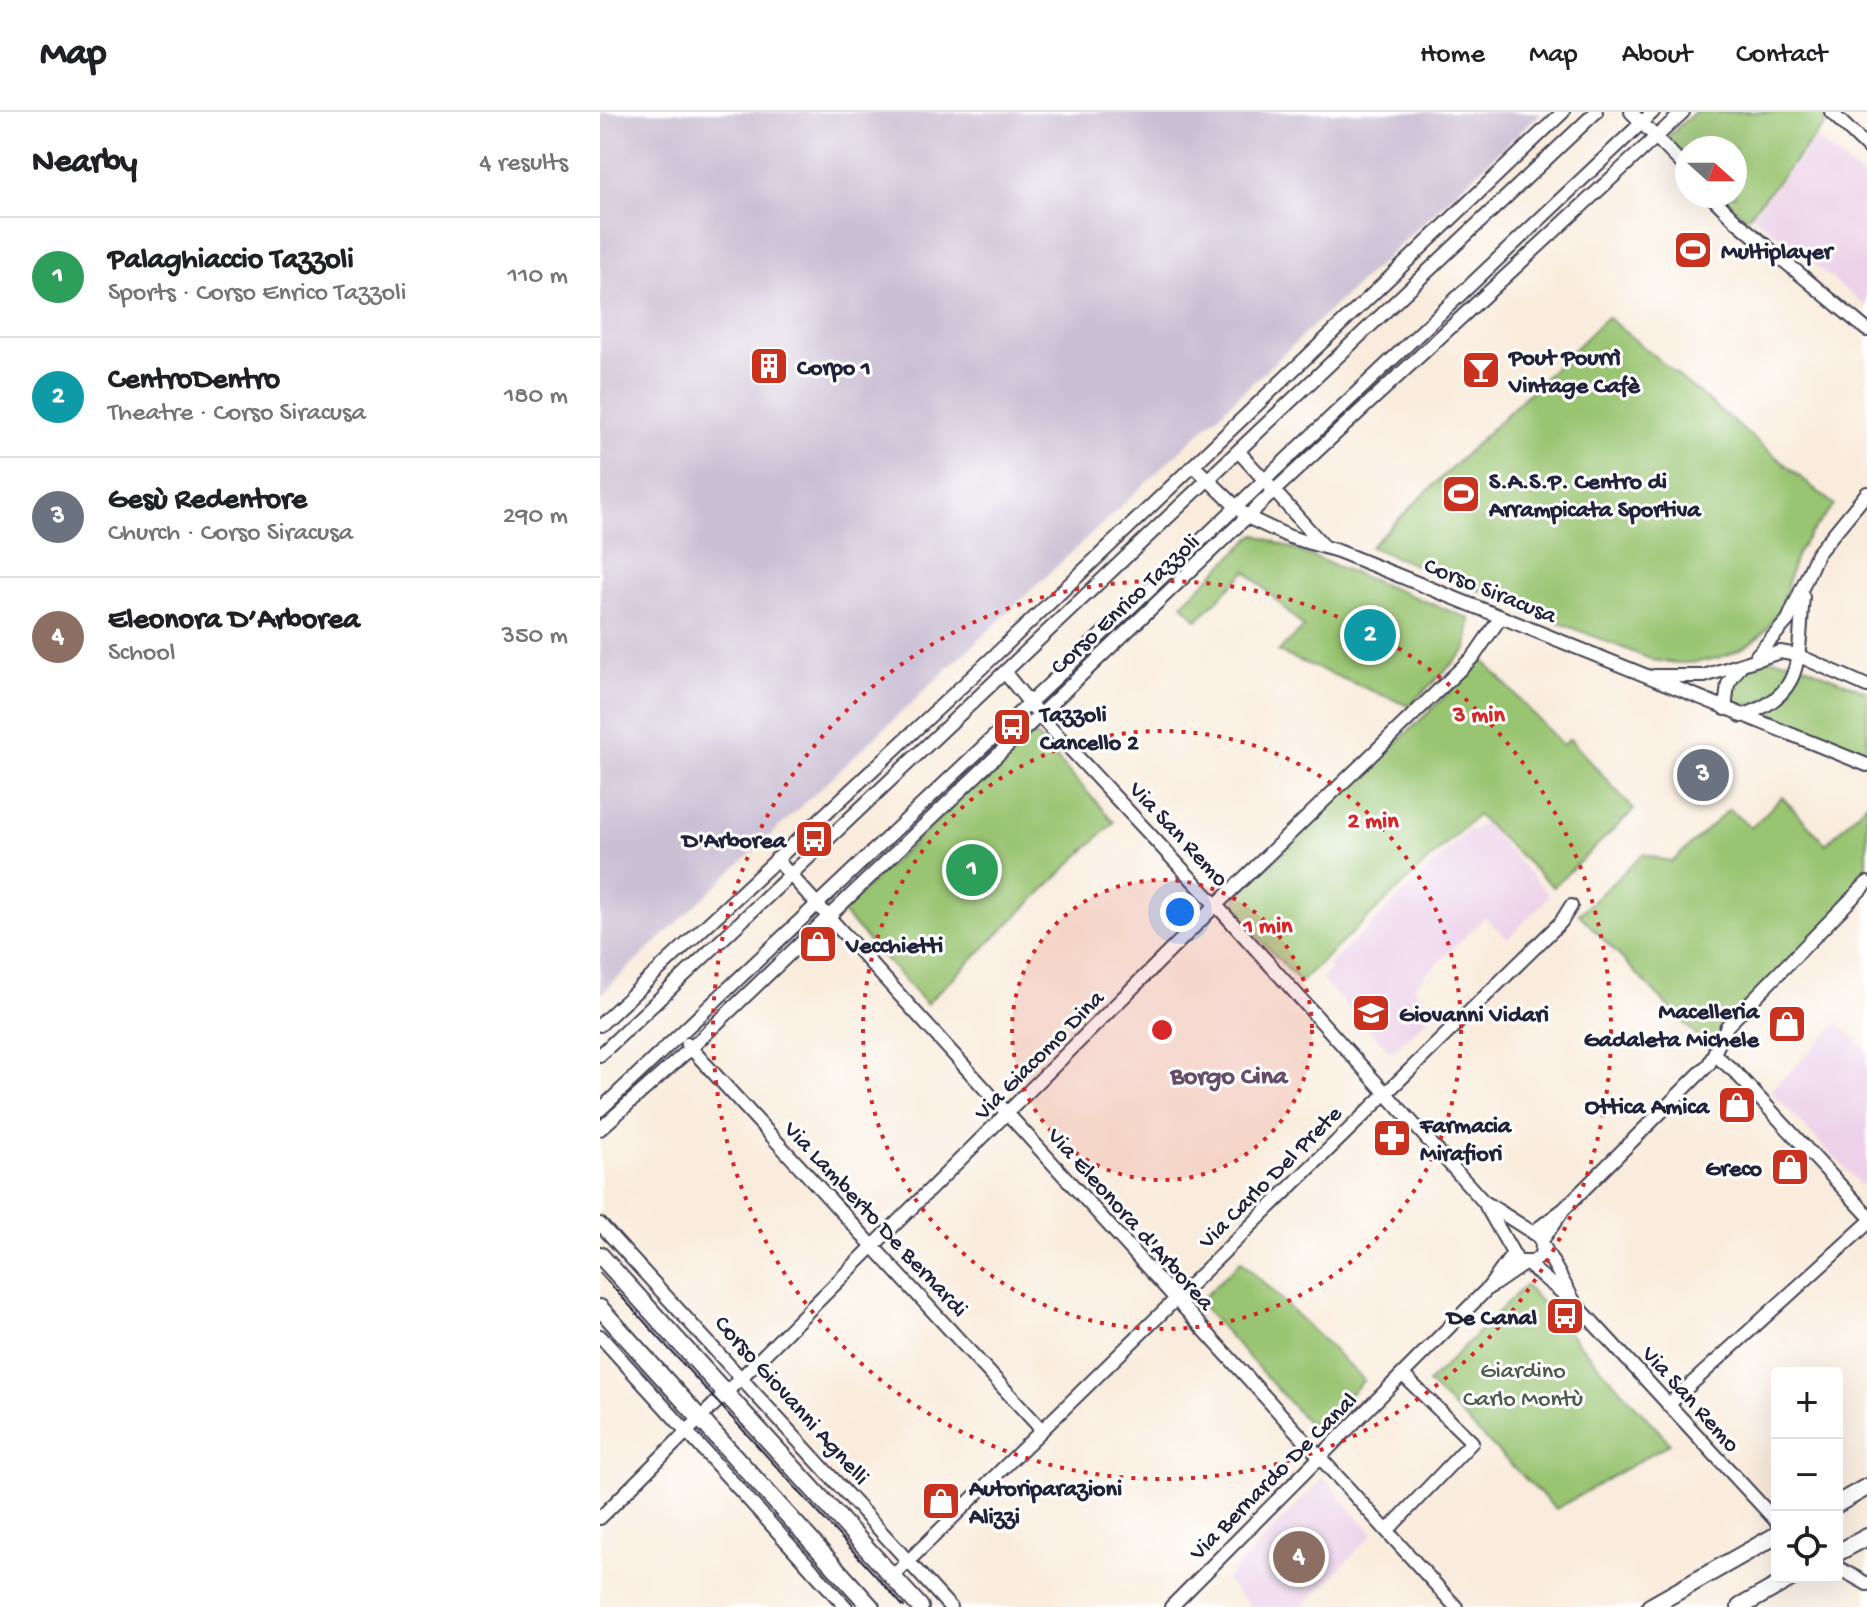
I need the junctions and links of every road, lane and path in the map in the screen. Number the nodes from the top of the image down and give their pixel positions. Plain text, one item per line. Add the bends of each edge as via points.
1 (1563, 112) edge
2 (1596, 112) edge
3 (1631, 112) edge
4 (1653, 112) edge
5 (1683, 112) edge
6 (1831, 112) edge
7 (1641, 123) junction
8 (1657, 138) junction
9 (1867, 147) edge
10 (1675, 157) edge
11 (1723, 208) edge
12 (1867, 330) edge
13 (1239, 452) junction
14 (1194, 466) junction
15 (1265, 479) junction
16 (1209, 481) junction
17 (1275, 490) junction
18 (1867, 493) edge
19 (1236, 508) junction
20 (1247, 517) junction
21 (1323, 545) junction
22 (1805, 586) junction
23 (1501, 617) junction
24 (1797, 655) junction
25 (1755, 658) junction
26 (1741, 665) junction
27 (1005, 673) junction
28 (1643, 674) junction
29 (1867, 686) edge
30 (1035, 707) junction
31 (1725, 709) junction
32 (1741, 716) junction
33 (1867, 765) edge
34 (776, 859) junction
35 (790, 874) junction
36 (1866, 886) edge
37 (818, 904) junction
38 (1216, 905) junction
39 (1571, 906) dead end
40 (827, 915) junction
41 (600, 1025) edge
42 (679, 1035) junction
43 (691, 1048) junction
44 (600, 1055) edge
45 (1715, 1055) junction
46 (1386, 1094) junction
47 (600, 1110) edge
48 (1008, 1115) junction
49 (600, 1129) edge
50 (1483, 1201) junction
51 (1867, 1214) edge
52 (600, 1224) edge
53 (1867, 1224) edge
54 (1535, 1238) junction
55 (874, 1247) junction
56 (1511, 1254) junction
57 (600, 1255) edge
58 (1525, 1264) junction
59 (1489, 1287) junction
60 (1176, 1299) junction
61 (1575, 1303) junction
62 (600, 1308) edge
63 (600, 1336) edge
64 (1403, 1375) junction
65 (741, 1378) junction
66 (726, 1393) junction
67 (1668, 1405) junction
68 (702, 1417) junction
69 (1042, 1430) junction
70 (687, 1432) junction
71 (1321, 1457) junction
72 (1867, 1487) edge
73 (1843, 1501) edge
74 (1771, 1516) edge
75 (600, 1518) edge
76 (1387, 1531) junction
77 (1867, 1537) edge
78 (1771, 1538) edge
79 (1843, 1550) edge
80 (908, 1561) junction
81 (1843, 1570) edge
82 (892, 1577) junction
83 (1782, 1583) edge
84 (1867, 1584) edge
85 (867, 1606) edge
86 (846, 1607) edge
87 (920, 1607) edge
88 (950, 1607) edge
89 (1171, 1607) edge
90 (1456, 1607) edge
91 (1650, 1607) edge
92 (1740, 1607) edge

1 - 14 street, Corso Enrico Tazzoli
2 - 13 street, Corso Enrico Tazzoli
3 - 7 street
4 - 7 street, Corso Enrico Tazzoli
5 - 8 street, Corso Enrico Tazzoli
6 - 9 street
7 - 8 street
7 - 15 street, Corso Enrico Tazzoli
8 - 10 street
8 - 17 street, Corso Enrico Tazzoli
11 - 12 street
13 - 15 street, Corso Siracusa
13 - 16 street, Corso Enrico Tazzoli
14 - 16 street, Corso Siracusa
14 - 34 street, Corso Enrico Tazzoli
15 - 17 street, Corso Siracusa
15 - 19 street, Corso Enrico Tazzoli
16 - 19 street, Corso Siracusa
16 - 27 street, Corso Enrico Tazzoli
17 - 20 street, Corso Enrico Tazzoli
17 - 21 street, Corso Siracusa
18 - 22 street via 1817,554
19 - 20 street, Corso Siracusa
19 - 30 street, Corso Enrico Tazzoli
20 - 21 street, Corso Siracusa
20 - 30 street, Corso Enrico Tazzoli
21 - 23 street, Corso Siracusa
22 - 24 street
22 - 25 street via 1788,620
23 - 28 street, Corso Siracusa
23 - 38 street, Via Giacomo Dina via 1474,656
24 - 25 street, Corso Siracusa via 1780,652
24 - 29 street, Corso Siracusa
24 - 32 street via 1794,677 1782,696
25 - 26 street, Corso Siracusa
26 - 28 street, Corso Siracusa via 1704,676
26 - 31 street via 1728,684
27 - 30 street, Via San Remo
27 - 35 street, Corso Enrico Tazzoli
28 - 31 street, Corso Siracusa
30 - 37 street, Corso Enrico Tazzoli
30 - 38 street, Via San Remo
30 - 40 street, Corso Enrico Tazzoli
31 - 32 street, Corso Siracusa
32 - 33 street, Corso Siracusa
34 - 35 street, Via Eleonora d'Arborea
34 - 41 street, Corso Enrico Tazzoli
35 - 37 street, Via Eleonora d'Arborea
35 - 44 street, Corso Enrico Tazzoli
36 - 45 street via 1727,1026
37 - 40 street, Via Eleonora d'Arborea
37 - 42 street, Corso Enrico Tazzoli
38 - 46 street, Via San Remo
38 - 48 street, Via Giacomo Dina
39 - 46 street, Via Carlo Del Prete
40 - 43 street, Corso Enrico Tazzoli
40 - 48 street, Via Eleonora d'Arborea
42 - 43 street, Via Lamberto De Bernardi
42 - 47 street, Corso Enrico Tazzoli
43 - 49 street, Corso Enrico Tazzoli
43 - 55 street, Via Lamberto De Bernardi
45 - 51 street
45 - 54 street
46 - 50 street, Via San Remo
46 - 60 street, Via Carlo Del Prete
48 - 55 street, Via Giacomo Dina
48 - 60 street, Via Eleonora d'Arborea
50 - 54 street, Via San Remo
50 - 56 street, Via San Remo
52 - 65 street, Corso Giovanni Agnelli
53 - 67 street
54 - 56 street, Via Bernardo De Canal via 1513,1238
54 - 58 street, Via Bernardo De Canal via 1538,1259
54 - 61 street, Via San Remo
55 - 65 street, Via Giacomo Dina
55 - 69 street, Via Lamberto De Bernardi
56 - 58 street, Via San Remo
56 - 59 street, Via Bernardo De Canal
57 - 66 main road, Corso Giovanni Agnelli
58 - 59 street, Via Bernardo De Canal
58 - 61 street, Via San Remo
59 - 64 street, Via Bernardo De Canal
60 - 69 street, Via Carlo Del Prete
60 - 71 street, Via Eleonora d'Arborea
61 - 67 street, Via San Remo
62 - 68 main road
63 - 70 street
64 - 71 street, Via Bernardo De Canal
64 - 76 street via 1472,1442
65 - 66 street, Via Giacomo Dina
65 - 80 street, Corso Giovanni Agnelli
66 - 68 street, Via Giacomo Dina
66 - 82 main road, Corso Giovanni Agnelli
67 - 74 street, Via San Remo
68 - 70 street, Via Giacomo Dina
68 - 85 main road
69 - 80 street, Via Carlo Del Prete
70 - 75 street, Via Giacomo Dina
70 - 86 street
71 - 76 street, Via Eleonora d'Arborea
71 - 89 street, Via Bernardo De Canal
72 - 73 main road
76 - 90 street, Via Eleonora d'Arborea
77 - 79 main road
78 - 91 main road
80 - 82 street, Via Carlo Del Prete
80 - 88 street, Corso Giovanni Agnelli
81 - 84 street
82 - 87 main road, Corso Giovanni Agnelli
83 - 92 main road

